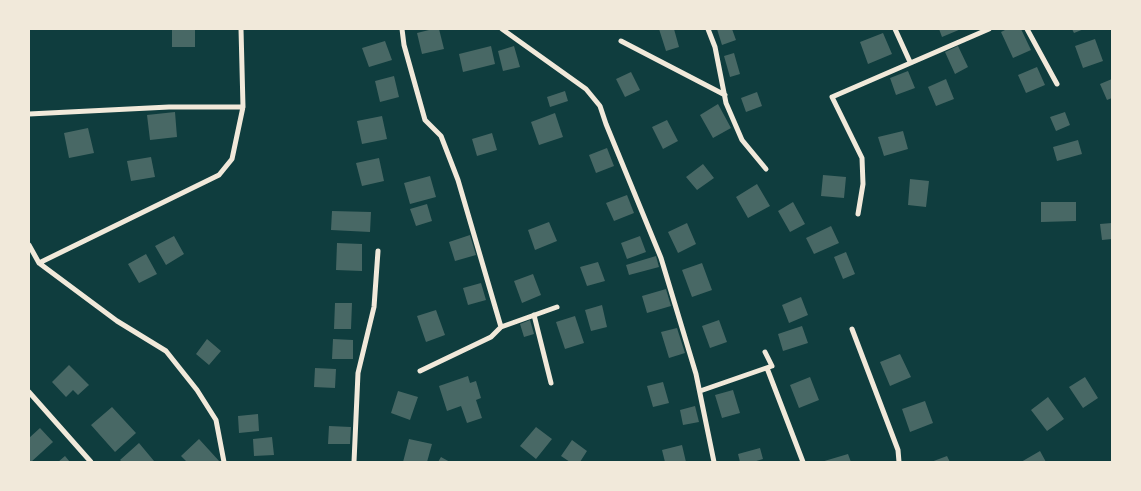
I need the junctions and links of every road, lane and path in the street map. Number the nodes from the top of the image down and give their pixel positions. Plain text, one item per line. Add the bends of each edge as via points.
1 (241, 29) edge
2 (402, 29) edge
3 (502, 29) edge
4 (708, 29) edge
5 (896, 29) edge
6 (989, 29) edge
7 (1027, 29) edge
8 (621, 41) dead end
9 (910, 62) junction
10 (1057, 84) dead end
11 (725, 95) junction
12 (243, 107) junction
13 (29, 114) edge
14 (766, 169) dead end
15 (858, 214) dead end
16 (29, 245) edge
17 (378, 251) dead end
18 (39, 262) junction
19 (558, 307) dead end
20 (534, 315) junction
21 (501, 327) junction
22 (852, 329) dead end
23 (766, 352) dead end
24 (767, 368) junction
25 (420, 371) dead end
26 (552, 383) dead end
27 (700, 391) junction
28 (29, 392) edge
29 (91, 462) edge
30 (224, 462) edge
31 (354, 462) edge
32 (714, 462) edge
33 (803, 462) edge
34 (899, 462) edge

1 - 12 street
2 - 21 street via 425,120 441,136 458,180
3 - 27 street via 586,89 600,106 661,258
4 - 11 street
5 - 9 street
6 - 9 street
7 - 10 street
8 - 11 street
9 - 15 street via 832,97 862,158 863,184
11 - 14 street via 742,140
12 - 13 street
12 - 18 street via 232,160 219,175
16 - 18 street
17 - 31 street via 374,307 358,373
18 - 30 street via 166,352 216,420
19 - 20 street
20 - 21 street
20 - 26 street
21 - 25 street via 491,337
22 - 34 street via 898,450
23 - 24 street via 772,366
24 - 27 street
24 - 33 street
27 - 32 street
28 - 29 street

